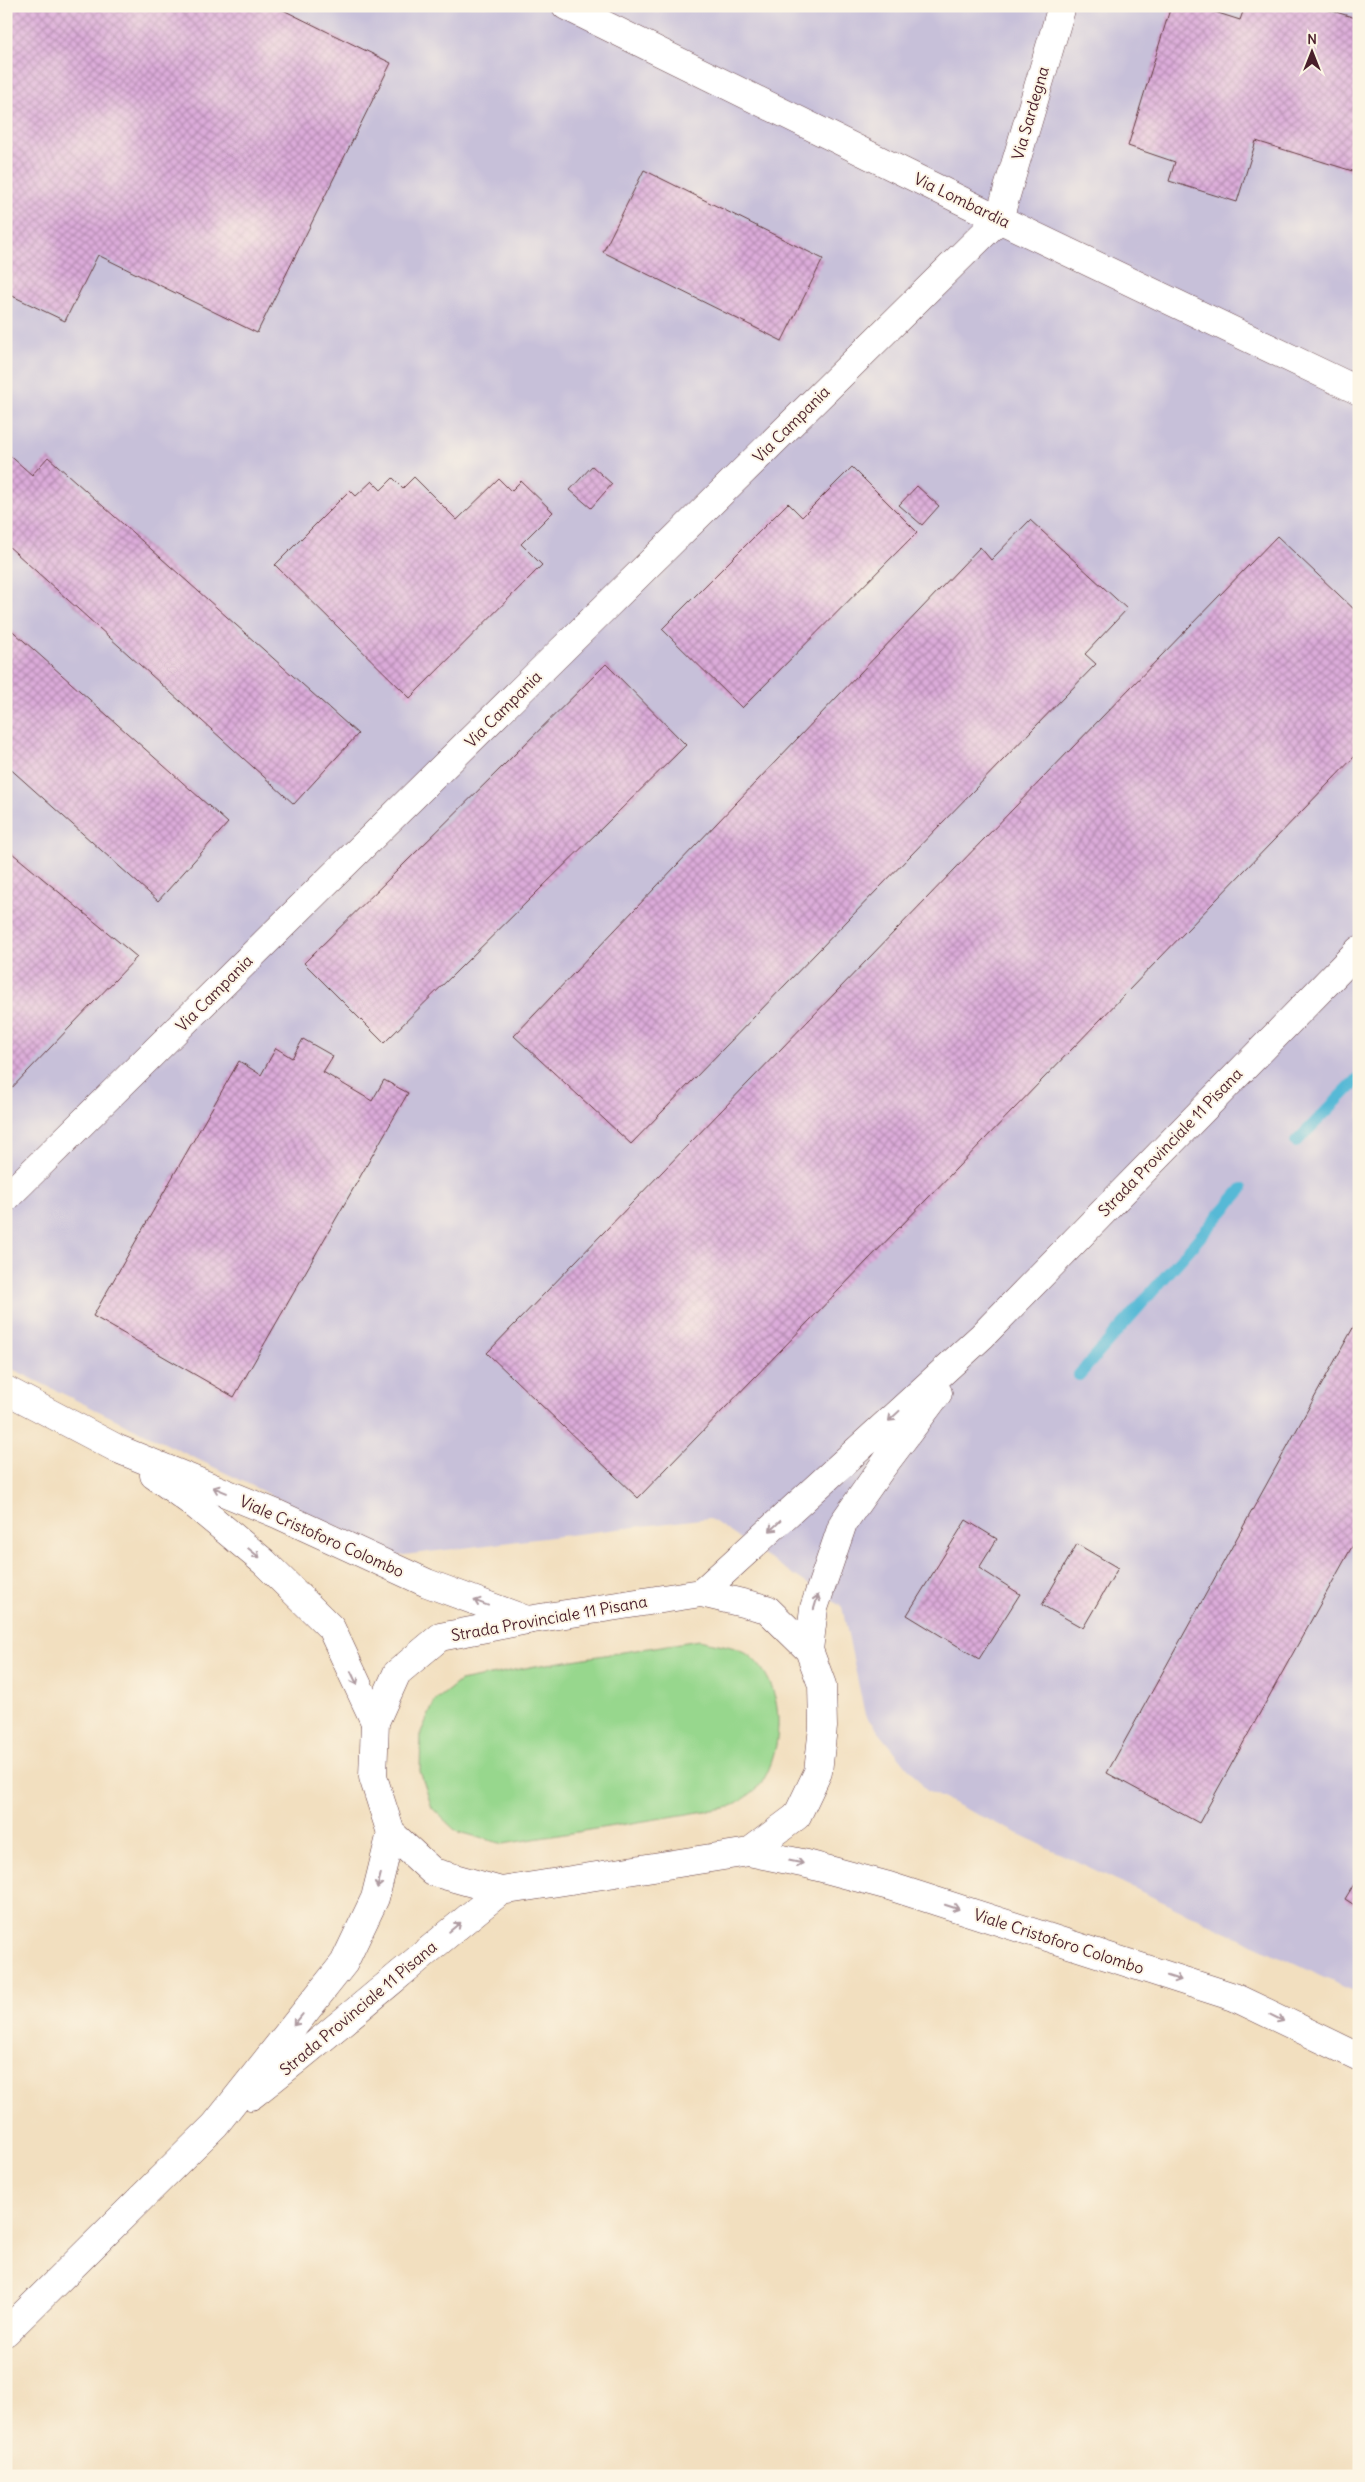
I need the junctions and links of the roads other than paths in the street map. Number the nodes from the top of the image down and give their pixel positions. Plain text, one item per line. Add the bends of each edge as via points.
1 (566, 6) edge
2 (1062, 6) edge
3 (999, 219) junction
4 (1359, 391) edge
5 (1359, 950) edge
6 (6, 1198) edge
7 (982, 1336) junction
8 (6, 1390) edge
9 (118, 1449) junction
10 (701, 1593) junction
11 (527, 1620) junction
12 (809, 1650) junction
13 (375, 1722) junction
14 (391, 1833) junction
15 (749, 1852) junction
16 (501, 1891) junction
17 (1359, 2057) edge
18 (215, 2125) junction
19 (6, 2332) edge

1 - 3 street, Via Lombardia
2 - 3 street, Via Sardegna
3 - 4 street, Via Lombardia
3 - 6 street, Via Campania
5 - 7 street, Strada Provinciale 11 Pisana
7 -> 10 street, Strada Provinciale 11 Pisana
12 -> 7 street, Strada Provinciale 11 Pisana via 814,1608 843,1523
8 - 9 street, Viale Cristoforo Colombo
11 -> 9 street, Viale Cristoforo Colombo via 427,1583 277,1514
9 -> 13 street, Viale Cristoforo Colombo via 194,1504 264,1562 331,1628
10 - 11 street, Strada Provinciale 11 Pisana
10 - 12 street, Strada Provinciale 11 Pisana via 766,1609
11 - 13 street, Strada Provinciale 11 Pisana via 440,1637 397,1673
12 - 15 street, Strada Provinciale 11 Pisana via 822,1685 823,1727 818,1772 796,1816
13 - 14 street, Strada Provinciale 11 Pisana via 373,1778
14 - 16 street, Strada Provinciale 11 Pisana via 433,1872
14 -> 18 street, Strada Provinciale 11 Pisana via 375,1898 344,1963
15 - 16 street, Strada Provinciale 11 Pisana
15 -> 17 street, Viale Cristoforo Colombo via 889,1886 1234,1997
18 -> 16 street, Strada Provinciale 11 Pisana via 318,2044
18 - 19 street, Strada Provinciale 11 Pisana

